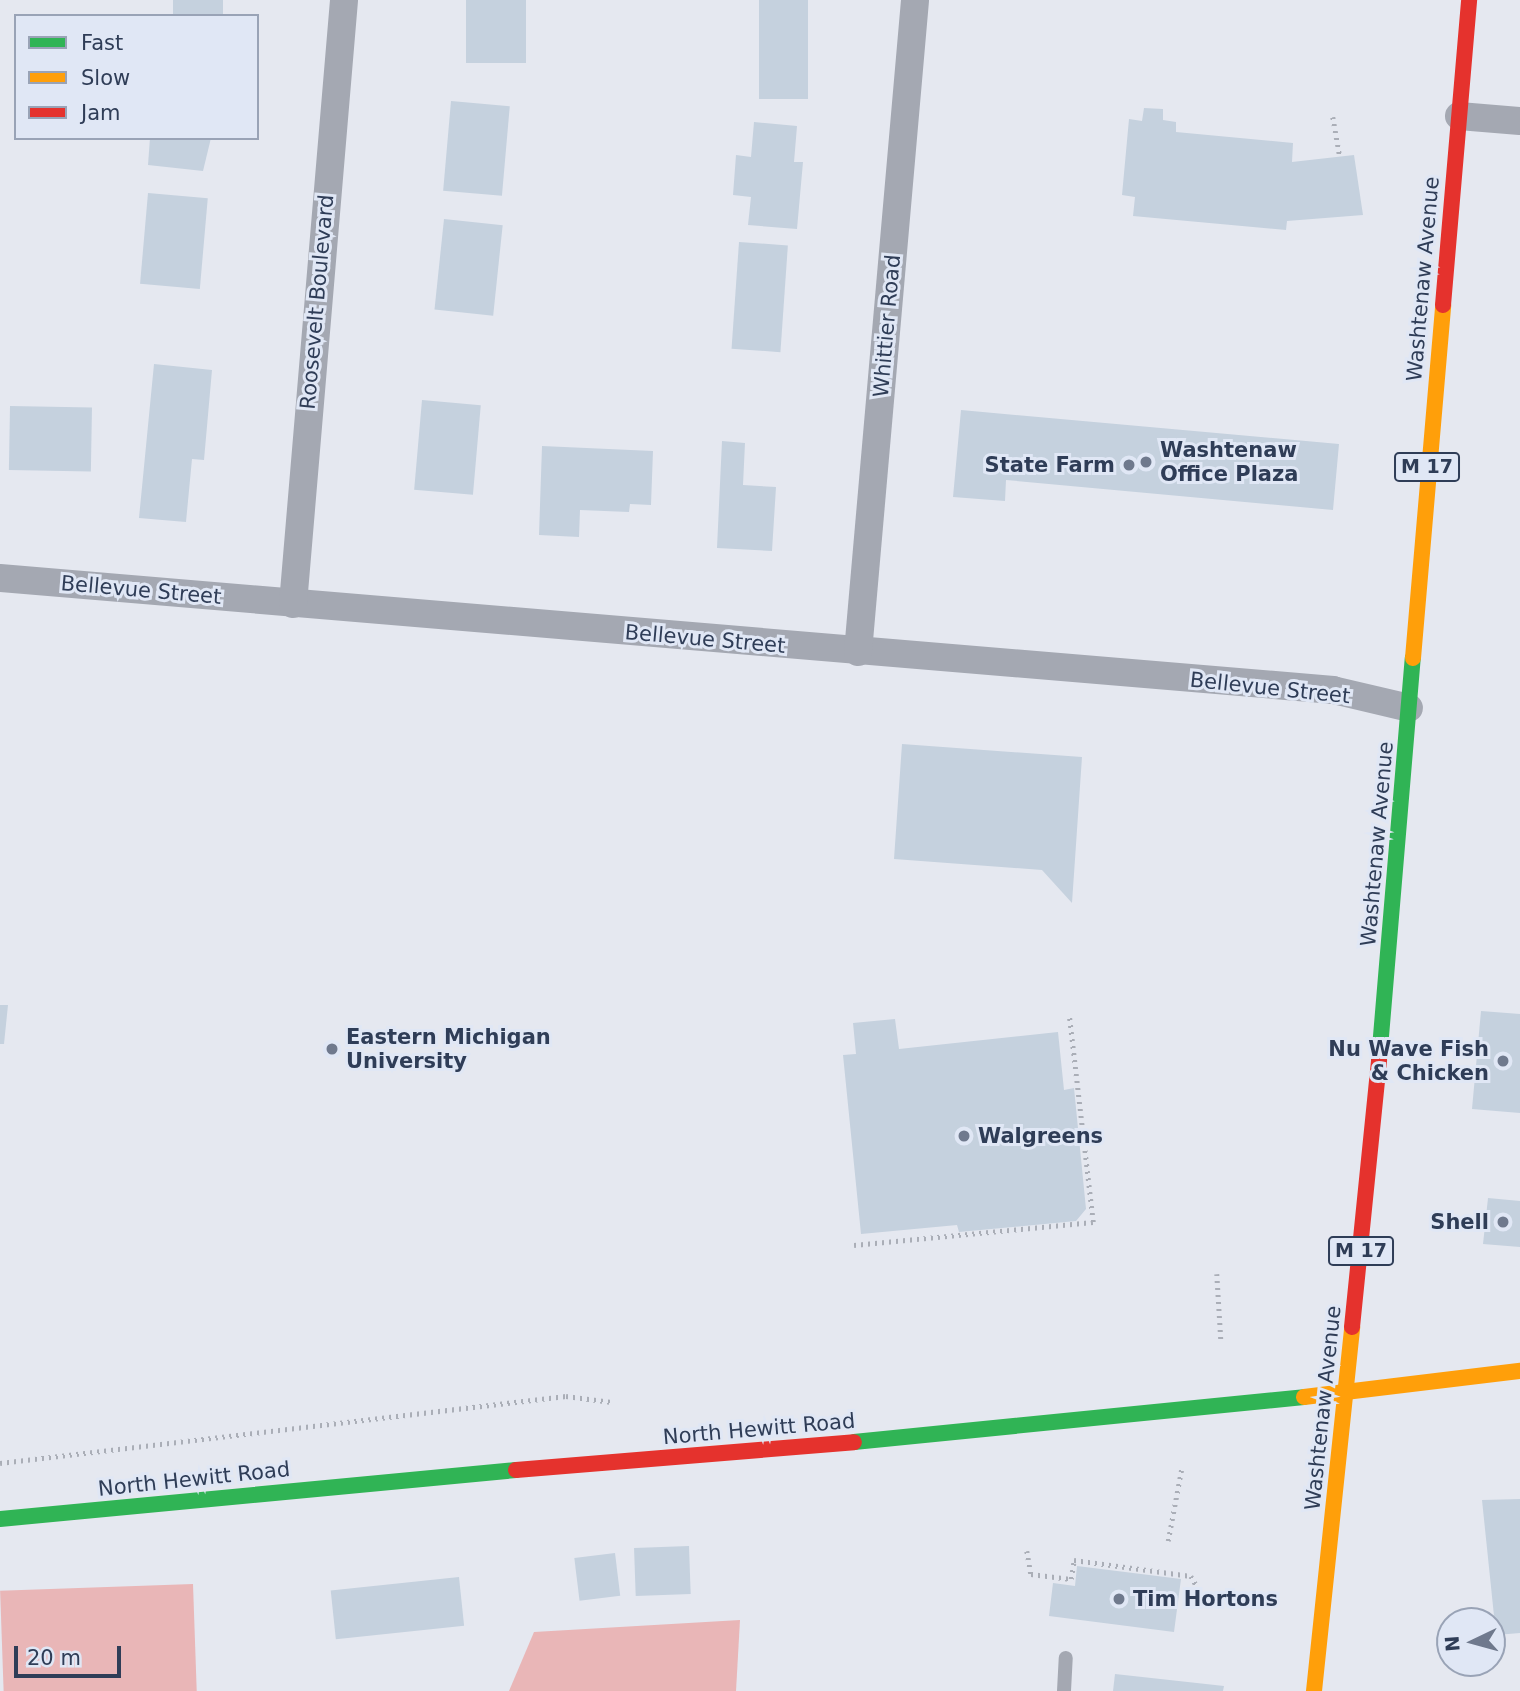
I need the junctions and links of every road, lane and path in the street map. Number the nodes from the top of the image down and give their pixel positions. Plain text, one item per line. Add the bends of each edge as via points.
1 (344, 0) edge
2 (915, 0) edge
3 (1469, 0) edge
4 (1459, 116) junction
5 (1333, 117) dead end
6 (1520, 121) edge
7 (1340, 157) dead end
8 (0, 578) edge
9 (293, 604) junction
10 (858, 652) junction
11 (1409, 708) junction
12 (1069, 1014) dead end
13 (854, 1245) dead end
14 (1217, 1274) dead end
15 (1221, 1339) dead end
16 (1520, 1371) edge
17 (1347, 1392) junction
18 (612, 1402) dead end
19 (0, 1463) edge
20 (1182, 1466) dead end
21 (0, 1519) edge
22 (1168, 1541) dead end
23 (1027, 1551) dead end
24 (1206, 1602) dead end
25 (1066, 1658) dead end
26 (1064, 1691) edge
27 (1314, 1691) edge

1 - 9 street, Roosevelt Boulevard
2 - 10 street, Whittier Road
3 - 4 main road, Washtenaw Avenue / M 17
4 - 6 street
4 - 11 main road, Washtenaw Avenue / M 17
5 - 7 path
8 - 9 street, Bellevue Street
9 - 10 street, Bellevue Street
10 - 11 street, Bellevue Street via 1333,690
11 - 17 main road, Washtenaw Avenue / M 17
12 - 13 path via 1093,1222
14 - 15 path
16 - 17 main road, North Hewitt Road
17 - 21 main road, North Hewitt Road
17 - 27 main road, Washtenaw Avenue / M 17
18 - 19 path via 566,1396
20 - 22 path
23 - 24 path via 1031,1574 1071,1578 1074,1560 1191,1576
25 - 26 lane

